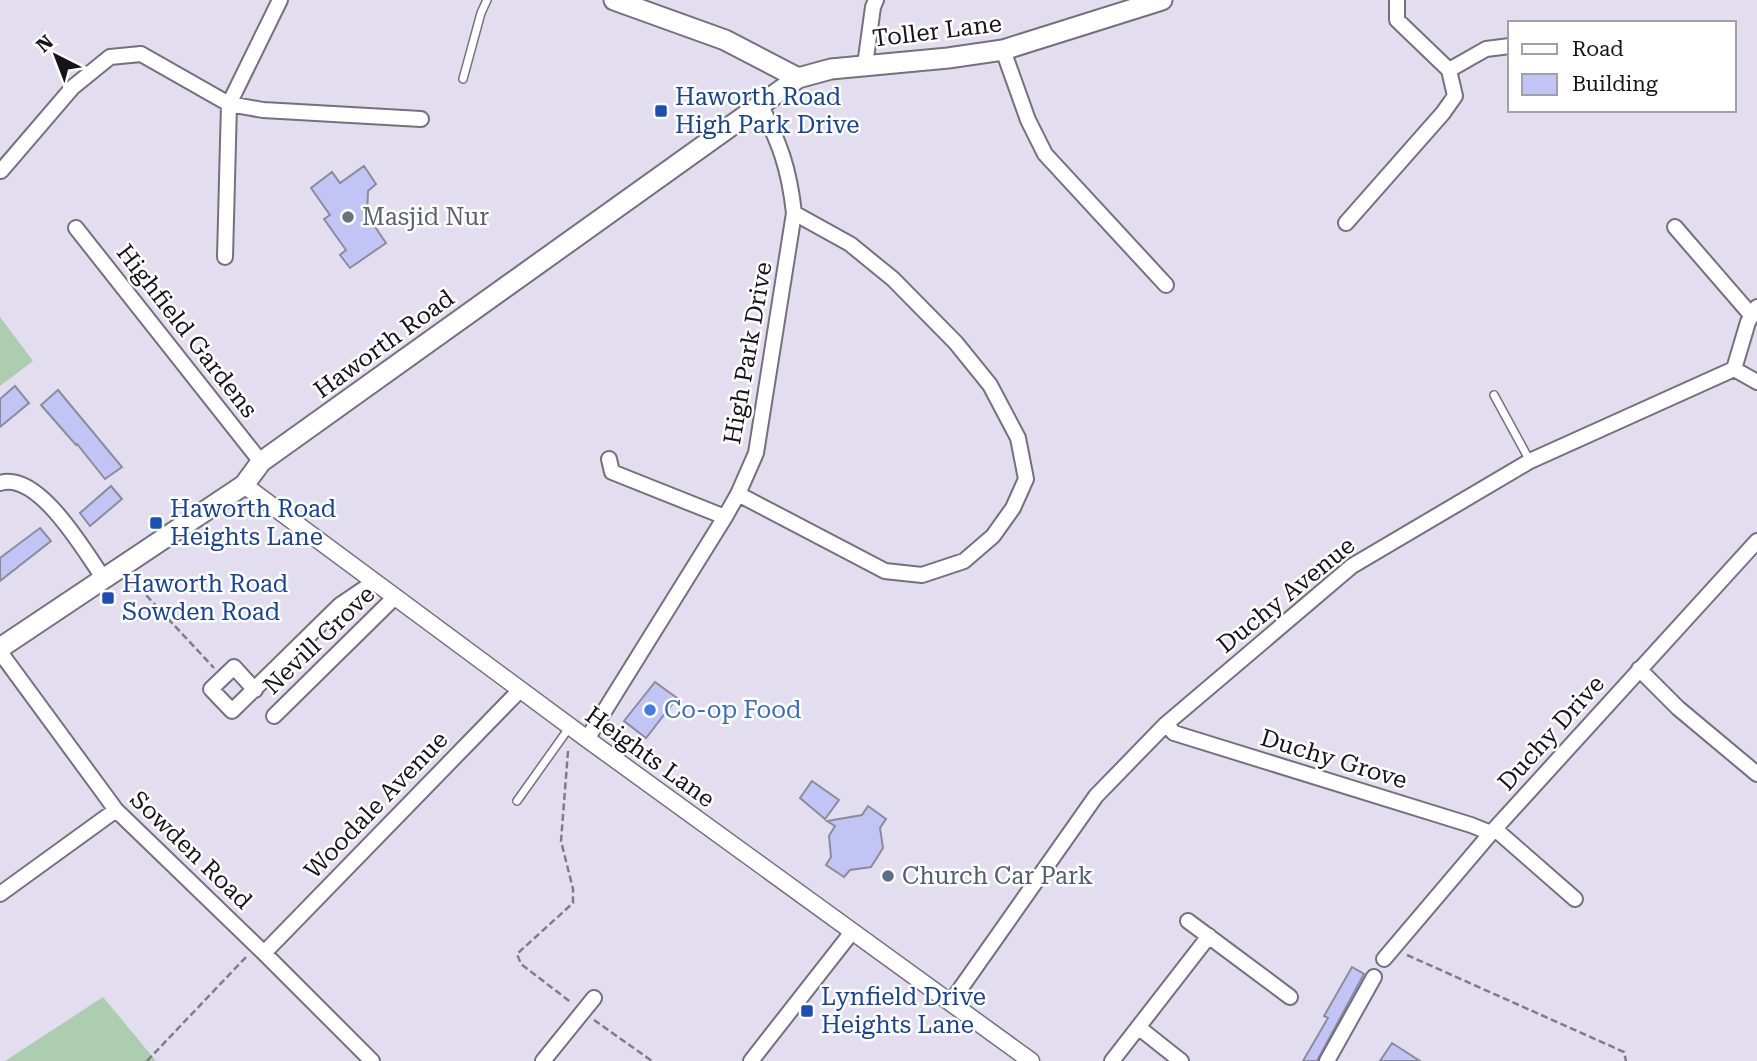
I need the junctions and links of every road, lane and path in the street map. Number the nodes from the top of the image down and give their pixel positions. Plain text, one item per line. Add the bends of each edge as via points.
1 (280, 0) edge
2 (487, 0) edge
3 (614, 0) edge
4 (876, 0) edge
5 (1162, 0) edge
6 (1397, 0) edge
7 (1508, 46) edge
8 (1003, 50) junction
9 (865, 65) junction
10 (1449, 70) junction
11 (798, 78) junction
12 (463, 79) dead end
13 (229, 104) junction
14 (760, 104) junction
15 (421, 119) dead end
16 (1, 171) edge
17 (794, 213) junction
18 (1346, 223) dead end
19 (1675, 226) dead end
20 (76, 228) dead end
21 (225, 257) dead end
22 (1167, 285) dead end
23 (1754, 311) edge
24 (1734, 369) junction
25 (1757, 383) edge
26 (1494, 395) dead end
27 (609, 459) dead end
28 (1530, 461) junction
29 (261, 462) junction
30 (0, 482) edge
31 (244, 485) junction
32 (738, 494) junction
33 (725, 517) junction
34 (1757, 541) edge
35 (113, 573) junction
36 (374, 582) junction
37 (395, 597) junction
38 (0, 650) edge
39 (1639, 669) junction
40 (223, 678) junction
41 (255, 690) junction
42 (520, 690) junction
43 (274, 716) dead end
44 (1166, 724) junction
45 (570, 726) junction
46 (587, 739) junction
47 (1757, 774) edge
48 (517, 801) dead end
49 (116, 810) junction
50 (1493, 831) junction
51 (0, 894) edge
52 (1576, 899) dead end
53 (1188, 921) dead end
54 (852, 932) junction
55 (1209, 936) junction
56 (260, 949) junction
57 (1389, 954) joint
58 (1374, 977) dead end
59 (1290, 997) dead end
60 (594, 998) dead end
61 (951, 1002) junction
62 (582, 1012) junction
63 (1138, 1027) junction
64 (147, 1061) edge
65 (372, 1061) edge
66 (543, 1061) edge
67 (652, 1061) edge
68 (751, 1061) edge
69 (1031, 1061) edge
70 (1112, 1061) edge
71 (1181, 1061) edge
72 (1327, 1061) edge
73 (1626, 1061) edge

1 - 13 street
2 - 12 lane
3 - 11 main road via 725,40
4 - 9 street
5 - 8 main road, Toller Lane
6 - 10 street via 1397,20
7 - 10 street via 1486,49
8 - 9 main road, Toller Lane
8 - 22 street via 1045,154
9 - 11 main road, Toller Lane via 831,68
10 - 18 street via 1455,96
11 - 14 main road, Haworth Road
13 - 15 street
13 - 16 street via 141,54 110,57 72,87
13 - 21 street
14 - 17 street, High Park Drive via 779,143
14 - 29 main road, Haworth Road
17 - 32 street, High Park Drive via 756,453
17 - 32 street via 850,244 893,279 956,343 990,385 1018,438 1026,479 993,536 964,561 922,575 885,570
19 - 23 street
20 - 29 street, Highfield Gardens
23 - 24 street
24 - 25 street
24 - 28 street, Duchy Avenue
26 - 28 lane
27 - 33 street via 612,472
28 - 44 street, Duchy Avenue via 1352,566
29 - 31 main road, Haworth Road
30 - 35 street via 24,486 45,499
31 - 35 main road, Haworth Road
31 - 36 street, Heights Lane
32 - 33 street, High Park Drive
33 - 46 street, High Park Drive
34 - 39 street, Duchy Drive
35 - 38 main road, Haworth Road
35 - 40 path
36 - 37 street, Heights Lane
36 - 41 street via 340,605
37 - 42 street, Heights Lane
37 - 43 street, Nevill Grove
38 - 49 street, Sowden Road
39 - 47 street
39 - 50 street, Duchy Drive
40 - 41 street via 234,667
40 - 41 street via 211,690 232,711
42 - 45 street, Heights Lane
42 - 56 street, Woodale Avenue
44 - 50 street, Duchy Grove via 1174,733
44 - 61 street, Duchy Avenue via 1096,796
45 - 46 street, Heights Lane
45 - 48 lane
45 - 62 path via 561,841 573,903 517,954 521,964
46 - 54 street, Heights Lane
49 - 51 street
49 - 56 street, Sowden Road
50 - 52 street
50 - 57 street, Duchy Drive
53 - 55 street
54 - 61 street, Heights Lane
54 - 68 street
55 - 59 street
55 - 63 street
56 - 64 path
56 - 65 street, Sowden Road
57 - 73 path via 1624,1052
58 - 72 street
60 - 62 street
61 - 69 street, Heights Lane
62 - 66 street
62 - 67 path
63 - 70 street
63 - 71 street

